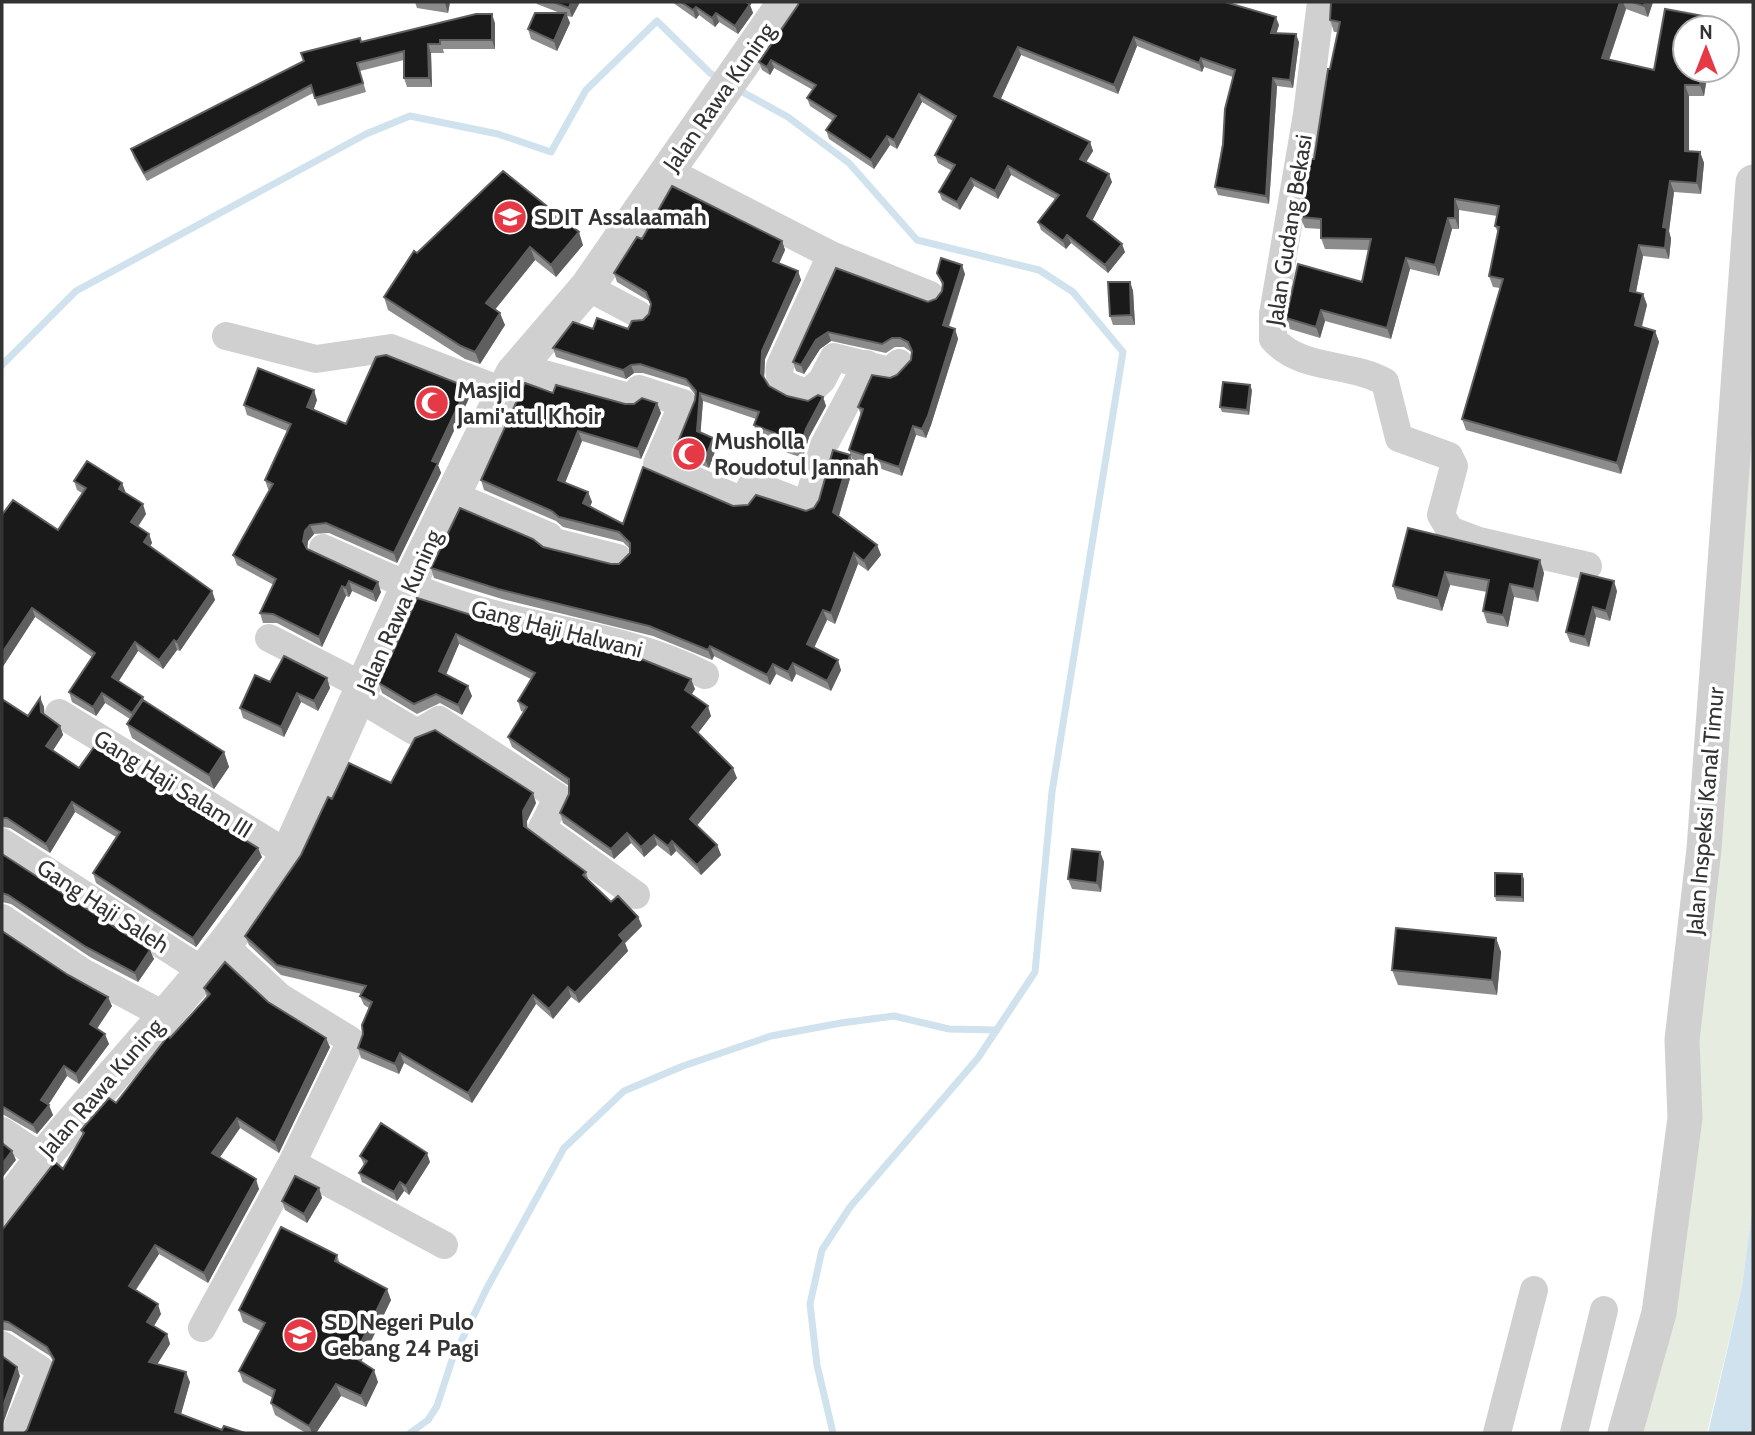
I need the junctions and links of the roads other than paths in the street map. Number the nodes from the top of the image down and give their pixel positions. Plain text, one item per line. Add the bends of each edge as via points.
1 (785, 2) edge
2 (1321, 2) edge
3 (668, 171) junction
4 (1753, 182) edge
5 (831, 255) junction
6 (587, 287) junction
7 (930, 295) dead end
8 (638, 314) dead end
9 (226, 337) dead end
10 (899, 363) dead end
11 (867, 364) junction
12 (510, 379) junction
13 (453, 495) junction
14 (323, 548) dead end
15 (618, 558) dead end
16 (1588, 566) dead end
17 (408, 586) junction
18 (269, 638) dead end
19 (705, 675) dead end
20 (362, 693) junction
21 (59, 713) dead end
22 (2, 842) edge
23 (288, 854) junction
24 (636, 895) dead end
25 (2, 918) edge
26 (214, 958) junction
27 (164, 1015) junction
28 (2, 1132) edge
29 (41, 1157) junction
30 (292, 1163) junction
31 (2, 1210) edge
32 (444, 1245) dead end
33 (1534, 1290) dead end
34 (1604, 1310) dead end
35 (202, 1328) dead end
36 (2, 1345) edge
37 (15, 1433) edge
38 (1497, 1433) edge
39 (1574, 1433) edge
40 (1625, 1433) edge

1 - 3 street, Jalan Rawa Kuning
2 - 16 street, Jalan Gudang Bekasi via 1273,338 1282,349 1311,361 1385,382 1399,438 1449,457 1454,466 1441,516 1450,530
3 - 5 street
3 - 6 street, Jalan Rawa Kuning
4 - 40 street, Jalan Inspeksi Kanal Timur via 1704,849 1682,1040 1685,1118 1659,1314
5 - 7 street
5 - 11 street via 778,375 788,386 808,393 822,380 834,356
6 - 8 street
6 - 12 street, Jalan Rawa Kuning
9 - 12 street via 316,359 391,348
10 - 11 street via 890,371
11 - 12 street via 824,445 807,505 752,484 743,501 657,464 682,403 639,389 633,398
12 - 13 street, Jalan Rawa Kuning
13 - 15 street via 551,541
13 - 17 street, Jalan Rawa Kuning
14 - 17 street, Gang Haji Halwani
17 - 19 street, Gang Haji Halwani via 468,607 645,650
17 - 20 street, Jalan Rawa Kuning
18 - 20 street
20 - 23 street, Jalan Rawa Kuning
20 - 24 street via 414,731 437,720 558,797 541,828
21 - 23 street, Gang Haji Salam III
22 - 26 street, Gang Haji Saleh
23 - 26 street, Jalan Rawa Kuning
25 - 27 street via 81,971
26 - 27 street, Jalan Rawa Kuning
26 - 30 street, Gang Haji Saleh via 351,1041
27 - 29 street, Jalan Rawa Kuning
28 - 29 street
29 - 31 street, Jalan Rawa Kuning
30 - 32 street
30 - 35 street
33 - 38 street
34 - 39 street
36 - 37 street via 41,1370

